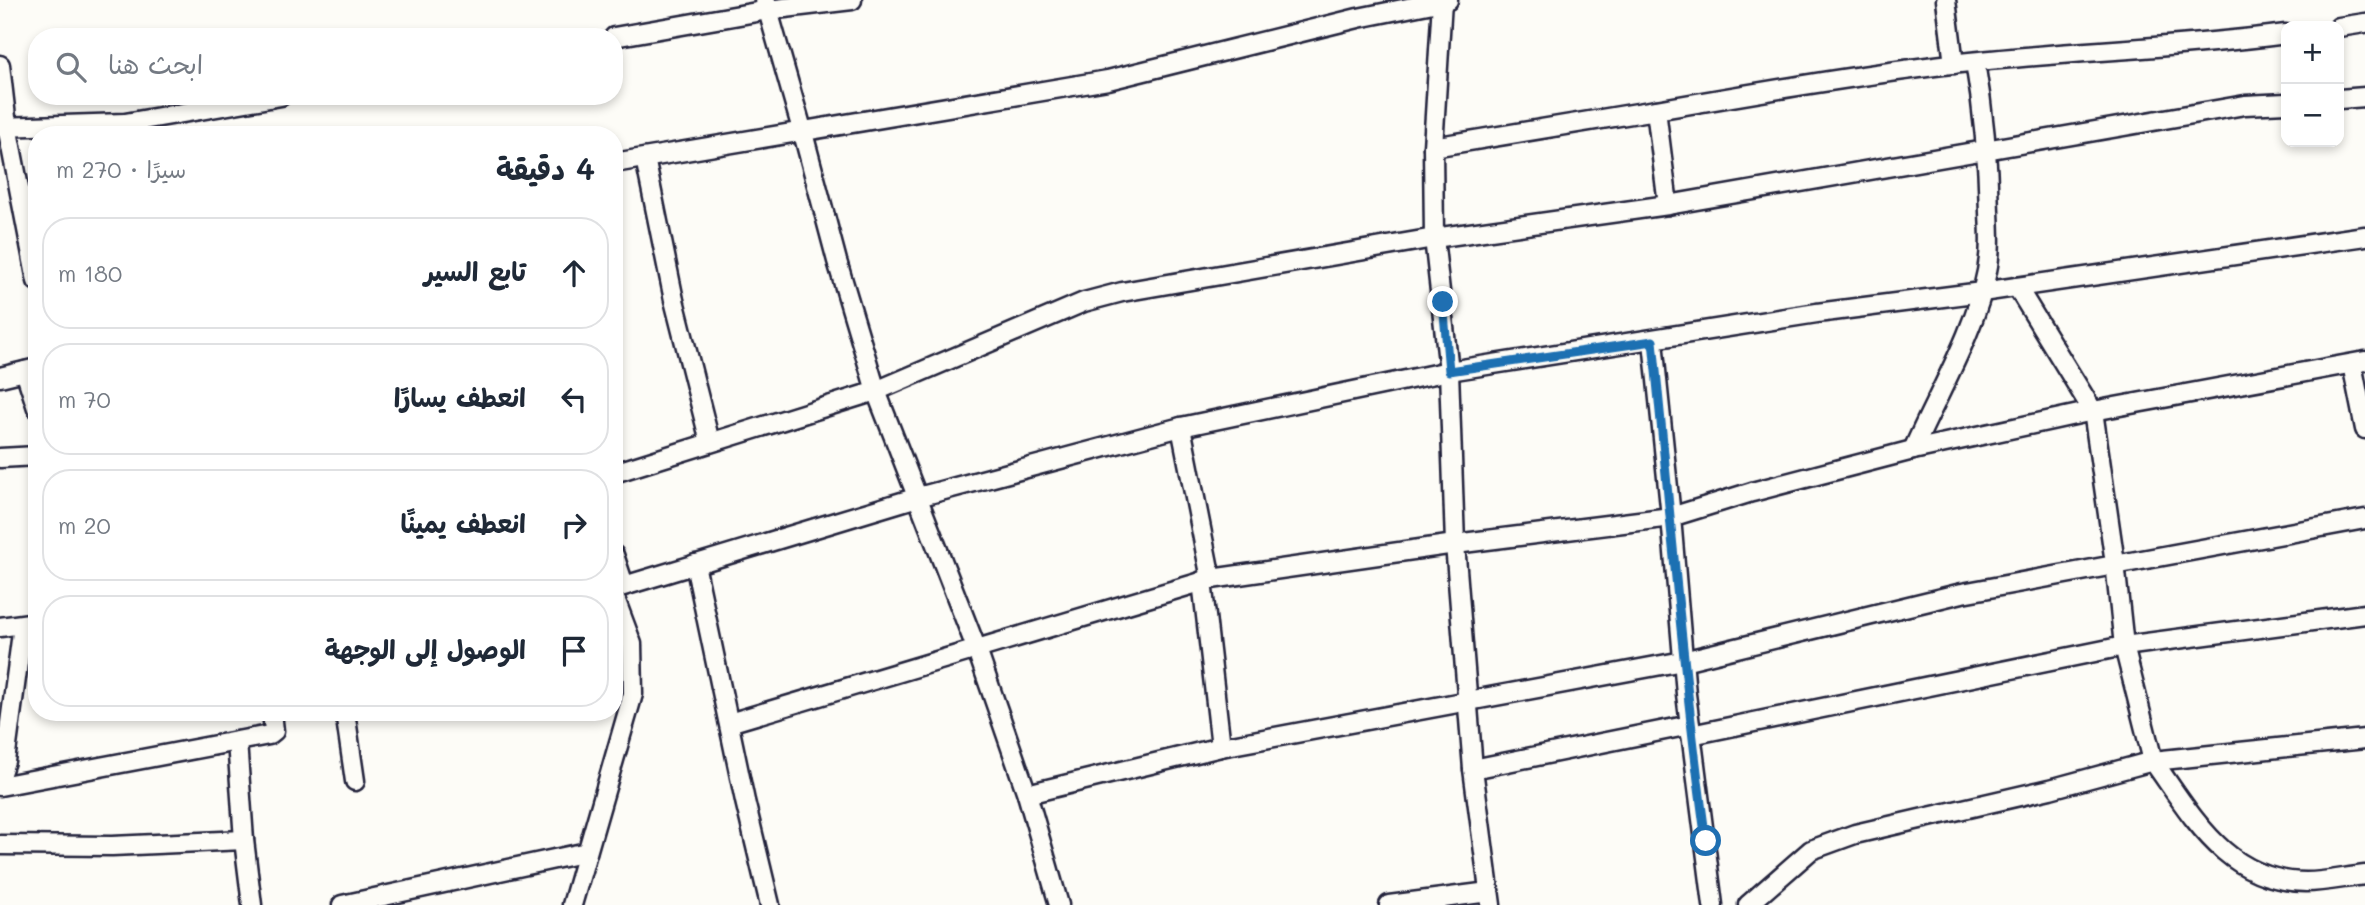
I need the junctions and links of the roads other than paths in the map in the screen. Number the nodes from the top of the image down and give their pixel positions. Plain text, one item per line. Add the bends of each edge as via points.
1 (852, 0) edge
2 (1353, 0) edge
3 (1946, 0) edge
4 (1445, 1) edge
5 (766, 5) edge
6 (1358, 18) junction
7 (2365, 23) edge
8 (2344, 26) edge
9 (623, 35) edge
10 (2281, 35) edge
11 (1975, 62) junction
12 (1954, 64) junction
13 (0, 65) edge
14 (2365, 97) edge
15 (2344, 99) edge
16 (2281, 103) edge
17 (230, 105) edge
18 (1656, 110) junction
19 (3, 126) edge
20 (125, 126) edge
21 (28, 127) edge
22 (803, 133) junction
23 (1433, 147) junction
24 (1988, 150) junction
25 (645, 158) junction
26 (623, 162) edge
27 (1668, 205) junction
28 (2365, 236) edge
29 (1434, 238) junction
30 (28, 240) edge
31 (2017, 287) junction
32 (1982, 292) junction
33 (1653, 341) junction
34 (2358, 362) edge
35 (28, 370) edge
36 (1449, 371) junction
37 (0, 377) edge
38 (876, 391) junction
39 (2092, 411) junction
40 (1181, 427) junction
41 (2365, 429) edge
42 (710, 442) junction
43 (1913, 450) junction
44 (28, 456) edge
45 (0, 458) edge
46 (623, 470) edge
47 (918, 496) junction
48 (1671, 517) junction
49 (2365, 519) edge
50 (1455, 544) junction
51 (2115, 563) junction
52 (695, 564) junction
53 (1207, 580) junction
54 (623, 588) edge
55 (623, 609) edge
56 (2365, 614) edge
57 (28, 623) edge
58 (0, 627) edge
59 (28, 634) edge
60 (2124, 646) junction
61 (977, 650) junction
62 (1684, 661) junction
63 (1468, 701) junction
64 (273, 721) edge
65 (346, 721) edge
66 (729, 723) junction
67 (1690, 730) junction
68 (2365, 739) edge
69 (237, 741) junction
70 (1221, 747) junction
71 (2153, 761) junction
72 (1473, 769) junction
73 (0, 776) edge
74 (355, 781) dead end
75 (0, 786) edge
76 (1027, 794) junction
77 (244, 840) junction
78 (0, 845) edge
79 (587, 852) junction
80 (2365, 875) edge
81 (1490, 898) edge
82 (253, 905) edge
83 (342, 905) edge
84 (572, 905) edge
85 (770, 905) edge
86 (1059, 905) edge
87 (1389, 905) edge
88 (1713, 905) edge
89 (1748, 905) edge

1 - 5 street
2 - 6 street
3 - 12 street
4 - 6 street
4 - 23 street
5 - 9 street
5 - 22 street
6 - 22 street via 1108,80
7 - 8 street
10 - 11 street
11 - 12 street
11 - 24 street
12 - 18 street
13 - 19 street
14 - 15 street
16 - 24 street via 2245,105
17 - 20 street
18 - 23 street
18 - 27 street
19 - 21 street
19 - 30 street
22 - 25 street
22 - 38 street
23 - 29 street
24 - 27 street
24 - 32 street via 1990,242
25 - 26 street
25 - 42 street
27 - 29 street
28 - 31 street
29 - 36 street
29 - 38 street via 1084,302
31 - 32 street
31 - 39 street
32 - 33 street via 1817,313
32 - 43 street
33 - 36 street
33 - 48 street
34 - 39 street
34 - 41 street
35 - 37 street
36 - 40 street
36 - 50 street
38 - 42 street
38 - 47 street
39 - 43 street
39 - 51 street
40 - 47 street
40 - 53 street
42 - 46 street
43 - 48 street
44 - 45 street
47 - 52 street
47 - 61 street
48 - 50 street
48 - 62 street
49 - 51 street
50 - 53 street
50 - 63 street
51 - 60 street
51 - 62 street via 1962,593
52 - 54 street
52 - 66 street
53 - 61 street
53 - 70 street
55 - 79 street via 632,644 633,694
56 - 60 street
57 - 58 street
59 - 73 street
60 - 67 street
60 - 71 street
61 - 66 street
61 - 76 street
62 - 63 street
62 - 67 street
63 - 70 street
63 - 72 street
64 - 69 street via 274,731 269,735
65 - 74 street
66 - 85 street
67 - 72 street
67 - 88 street
68 - 71 street
69 - 75 street
69 - 77 street
70 - 76 street
71 - 80 street via 2209,839 2251,871 2276,880 2308,882
71 - 89 street via 1855,834 1811,849
72 - 81 street
76 - 86 street
77 - 78 street
77 - 82 street
79 - 83 street
79 - 84 street
81 - 87 street

